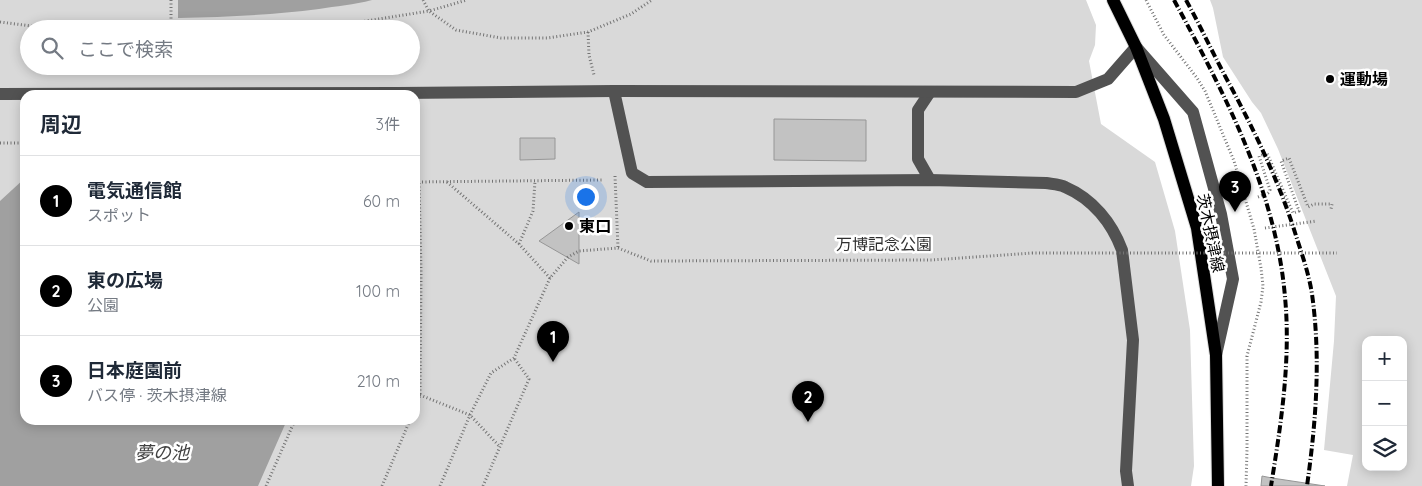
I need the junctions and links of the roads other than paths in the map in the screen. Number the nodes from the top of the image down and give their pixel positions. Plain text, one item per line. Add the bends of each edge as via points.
1 (1113, 0) edge
2 (1136, 47) junction
3 (614, 90) junction
4 (420, 92) edge
5 (930, 92) junction
6 (0, 94) edge
7 (20, 94) edge
8 (930, 180) junction
9 (1216, 355) junction
10 (1128, 486) edge
11 (1218, 486) edge

1 - 2 main road, 茨木摂津線
2 - 5 street via 1108,79 1076,92
2 - 9 main road, 茨木摂津線 via 1164,119 1197,228
2 - 9 street via 1192,112 1221,214 1233,279
3 - 4 street
3 - 5 street
3 - 8 street via 632,173 647,182
5 - 8 street via 918,110 918,159
6 - 7 street
8 - 10 street via 1064,186 1100,211 1117,238 1123,256 1133,340 1126,471
9 - 11 main road, 茨木摂津線

